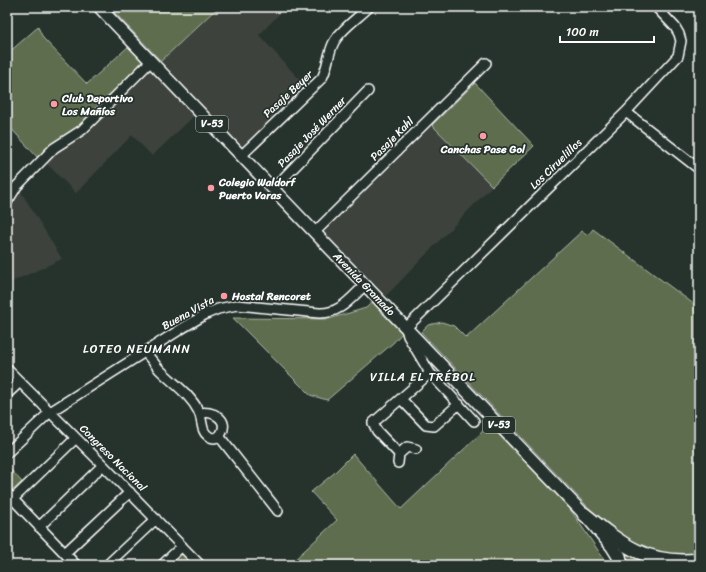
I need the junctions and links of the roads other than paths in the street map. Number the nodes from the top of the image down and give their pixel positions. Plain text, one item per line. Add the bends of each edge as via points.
1 (369, 7) edge
2 (656, 7) edge
3 (105, 9) edge
4 (151, 60) junction
5 (486, 63) dead end
6 (368, 91) dead end
7 (626, 112) junction
8 (242, 156) junction
9 (699, 169) edge
10 (273, 189) junction
11 (7, 202) edge
12 (315, 232) junction
13 (365, 285) junction
14 (406, 328) junction
15 (145, 352) junction
16 (7, 369) edge
17 (430, 373) junction
18 (20, 382) junction
19 (7, 394) edge
20 (401, 399) junction
21 (459, 404) junction
22 (50, 412) junction
23 (199, 413) junction
24 (474, 420) dead end
25 (219, 436) junction
26 (76, 438) junction
27 (416, 449) dead end
28 (7, 453) edge
29 (103, 465) junction
30 (130, 492) junction
31 (10, 496) edge
32 (278, 511) dead end
33 (584, 514) junction
34 (156, 519) junction
35 (39, 527) junction
36 (182, 546) junction
37 (65, 553) junction
38 (699, 560) edge
39 (621, 562) edge
40 (76, 565) edge
41 (108, 565) edge
42 (162, 565) edge
43 (200, 565) edge

1 - 8 street, Pasaje Beyer via 338,36 322,78
2 - 7 street, Los Ciruelillos via 680,34 678,56
3 - 4 main road, Avenida Gramado / V-53
4 - 8 main road, Avenida Gramado / V-53
4 - 11 street via 82,130 54,148 17,186
5 - 12 street, Pasaje Kahl
6 - 10 street, Pasaje José Werner
7 - 9 street
7 - 14 street, Los Ciruelillos
8 - 10 main road, Avenida Gramado / V-53
10 - 12 main road, Avenida Gramado / V-53
12 - 13 main road, Avenida Gramado / V-53
13 - 14 main road, Avenida Gramado / V-53
13 - 15 street, Buena Vista via 343,306 329,313 244,305 218,309
14 - 17 street
14 - 33 main road, Avenida Gramado / V-53
15 - 22 street, Buena Vista
15 - 23 street via 184,392
16 - 18 street, Congreso Nacional
17 - 20 street
17 - 21 street
18 - 19 street
18 - 22 street, Congreso Nacional
20 - 21 street via 426,425 431,426
20 - 27 street via 373,423 398,458 407,447
21 - 24 street
22 - 26 street, Congreso Nacional
22 - 28 street, Buena Vista
23 - 25 street via 204,432 210,437
23 - 25 street via 216,414 220,417 223,430
25 - 32 street
26 - 29 street, Congreso Nacional
26 - 31 street
29 - 30 street, Congreso Nacional
29 - 35 street
30 - 34 street, Congreso Nacional
30 - 37 street
31 - 35 street
33 - 38 highway via 638,552 666,561
33 - 39 main road, Avenida Gramado / V-53 via 604,536
34 - 36 street, Congreso Nacional
34 - 41 street
35 - 37 street
36 - 42 street
36 - 43 street, Congreso Nacional
37 - 40 street

